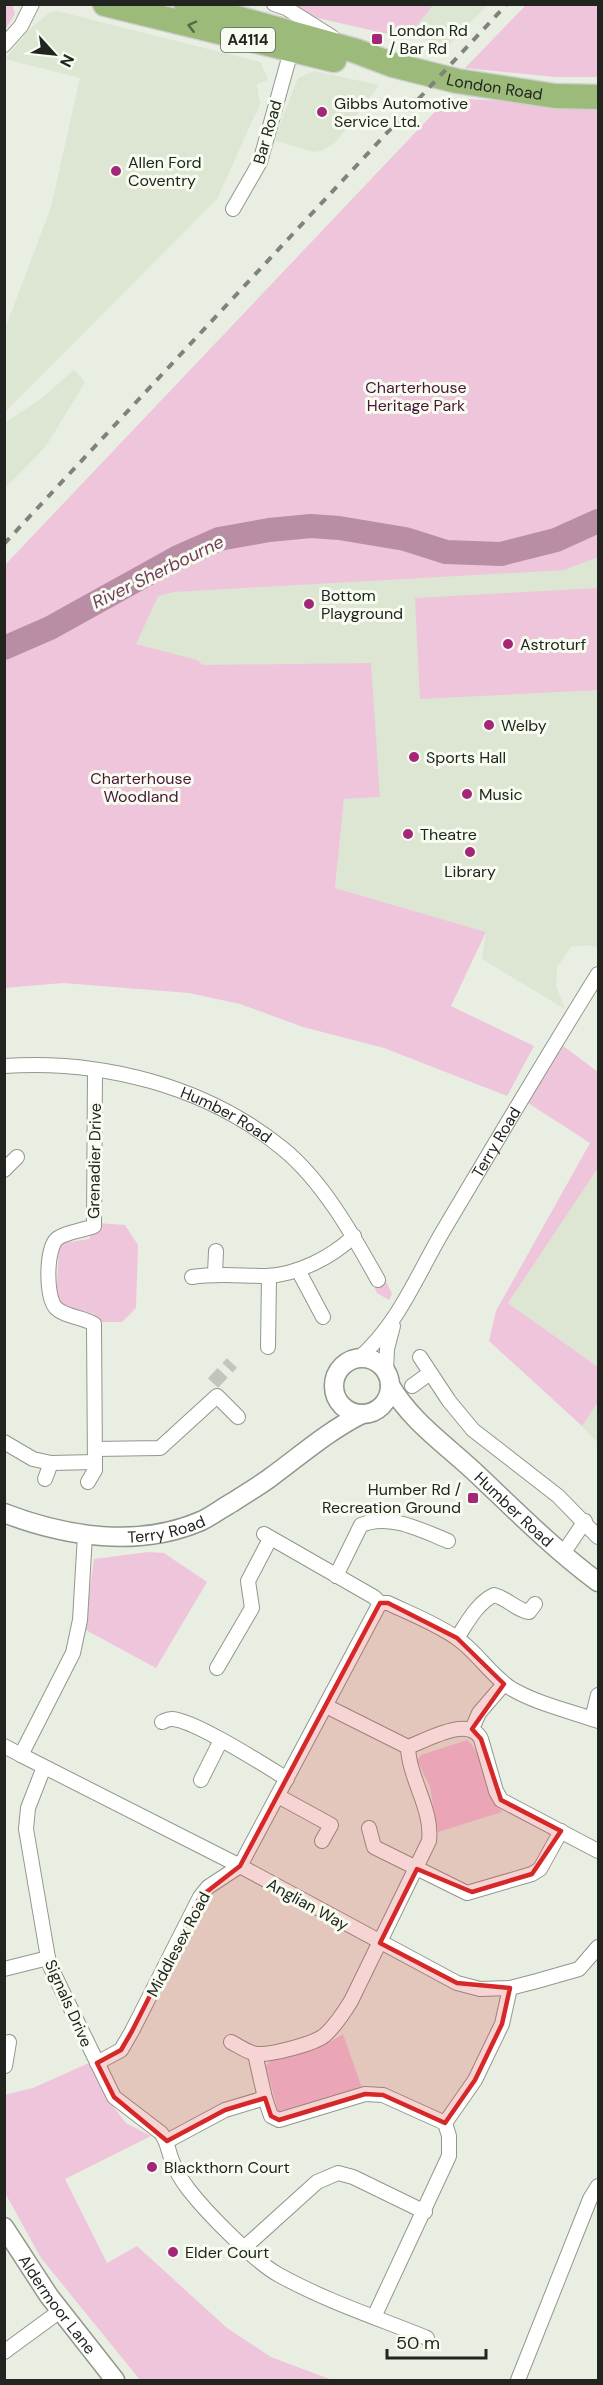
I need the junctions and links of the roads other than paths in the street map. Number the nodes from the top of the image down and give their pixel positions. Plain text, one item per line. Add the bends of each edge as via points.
1 (32, 4) edge
2 (105, 4) edge
3 (186, 4) edge
4 (274, 4) edge
5 (4, 45) edge
6 (291, 51) junction
7 (356, 51) junction
8 (393, 65) junction
9 (598, 97) edge
10 (233, 208) dead end
11 (597, 981) edge
12 (4, 1066) edge
13 (95, 1070) junction
14 (17, 1156) dead end
15 (4, 1170) edge
16 (354, 1236) junction
17 (216, 1251) dead end
18 (298, 1270) junction
19 (215, 1274) junction
20 (269, 1276) junction
21 (192, 1277) dead end
22 (378, 1280) dead end
23 (398, 1313) junction
24 (323, 1317) dead end
25 (268, 1347) dead end
26 (420, 1357) dead end
27 (358, 1359) junction
28 (430, 1373) junction
29 (388, 1378) junction
30 (412, 1386) dead end
31 (337, 1397) junction
32 (369, 1412) junction
33 (238, 1416) dead end
34 (438, 1440) junction
35 (4, 1442) edge
36 (309, 1447) junction
37 (95, 1455) junction
38 (51, 1463) junction
39 (45, 1479) dead end
40 (88, 1482) dead end
41 (4, 1513) edge
42 (585, 1521) junction
43 (85, 1535) junction
44 (598, 1537) edge
45 (448, 1541) dead end
46 (562, 1555) junction
47 (336, 1576) junction
48 (598, 1582) edge
49 (380, 1603) junction
50 (535, 1604) dead end
51 (457, 1638) junction
52 (217, 1668) dead end
53 (504, 1684) junction
54 (598, 1695) edge
55 (326, 1706) junction
56 (595, 1720) edge
57 (162, 1722) dead end
58 (471, 1729) junction
59 (221, 1740) junction
60 (5, 1747) edge
61 (408, 1747) junction
62 (21, 1755) junction
63 (44, 1767) junction
64 (287, 1779) junction
65 (201, 1780) dead end
66 (278, 1796) junction
67 (369, 1828) dead end
68 (561, 1831) junction
69 (322, 1841) dead end
70 (598, 1851) edge
71 (240, 1866) junction
72 (417, 1869) junction
73 (380, 1943) junction
74 (598, 1947) edge
75 (48, 1958) junction
76 (4, 1969) edge
77 (510, 1988) junction
78 (10, 2040) edge
79 (231, 2042) dead end
80 (255, 2054) junction
81 (97, 2063) junction
82 (5, 2066) edge
83 (265, 2098) junction
84 (445, 2123) junction
85 (167, 2141) junction
86 (598, 2186) edge
87 (425, 2212) junction
88 (4, 2227) edge
89 (245, 2247) junction
90 (60, 2311) junction
91 (374, 2317) junction
92 (427, 2338) dead end
93 (4, 2352) edge
94 (115, 2380) edge
95 (518, 2380) edge

1 - 5 street via 21,26
6 -> 2 highway, London Road / A4114
3 - 7 highway, London Road / A4114
4 - 7 street, London Road
6 - 8 highway, London Road / A4114 via 351,64
6 - 10 street, Bar Road via 262,156
7 - 8 highway, London Road / A4114
8 - 9 highway, London Road / A4114 via 458,81 555,96
11 - 23 street, Terry Road via 488,1155
12 - 13 street, Humber Road
13 - 16 street, Humber Road via 147,1080 233,1113 284,1148
13 - 37 street, Grenadier Drive via 94,1226 57,1239 51,1247 49,1275 52,1303 58,1310 94,1324
14 - 15 street
16 - 18 street via 342,1248
16 - 22 street, Humber Road
17 - 19 street
18 - 20 street
18 - 24 street
19 - 20 street
19 - 21 street
20 - 25 street
23 - 27 street, Terry Road via 383,1335
23 - 29 street, Terry Road via 388,1342
26 - 28 street, Humber Road
27 - 29 main road via 376,1362
27 - 31 main road via 344,1365 336,1376
28 - 30 street
28 - 42 street, Humber Road via 473,1430
29 - 32 main road via 386,1401
29 - 34 main road, Humber Road via 404,1405
31 - 32 main road via 348,1410
31 - 36 main road, Terry Road via 328,1422
32 - 34 main road, Humber Road via 394,1414
32 - 36 main road, Terry Road
33 - 37 street via 215,1390 160,1448
34 - 46 main road, Humber Road
35 - 38 street via 33,1459
36 - 43 main road, Terry Road via 270,1479 203,1520 159,1534
37 - 38 street
37 - 40 street, Grenadier Drive
38 - 39 street
41 - 43 main road, Terry Road via 51,1529
42 - 44 street, Humber Road
42 - 46 street, Humber Road
43 - 62 street via 80,1620 73,1653
45 - 47 street via 413,1526 371,1521 361,1525
46 - 48 main road, Humber Road
47 - 49 street
47 - 52 street via 267,1537 248,1581 252,1608
49 - 51 street via 388,1603
49 - 55 street, Middlesex Road
50 - 51 street via 529,1612 494,1595 487,1598
51 - 53 street
53 - 56 street via 525,1696
53 - 58 street via 479,1713
54 - 56 street
55 - 61 street
55 - 64 street, Middlesex Road
57 - 59 street via 171,1719 188,1723
58 - 61 street via 460,1727
58 - 68 street via 479,1734 501,1800
59 - 64 street
59 - 65 street
60 - 62 street, Anglian Way
61 - 72 street via 430,1832
62 - 63 street, Anglian Way
63 - 71 street, Anglian Way
63 - 75 street, Signals Drive via 28,1808 26,1829
64 - 66 street, Middlesex Road
66 - 69 street via 331,1825
66 - 71 street, Middlesex Road
67 - 72 street via 374,1847
68 - 70 street
68 - 72 street via 540,1869 472,1892 460,1891
71 - 73 street, Anglian Way
71 - 81 street, Middlesex Road via 200,1896 121,2050
72 - 73 street
73 - 77 street, Anglian Way via 457,1983 480,1989
73 - 80 street via 351,2001 322,2037 292,2048
74 - 77 street, Anglian Way via 579,1969
75 - 76 street
75 - 81 street, Signals Drive
77 - 84 street via 493,2043 475,2080
78 - 82 street
79 - 80 street
80 - 83 street
81 - 85 street, Signals Drive via 114,2097
83 - 84 street via 271,2116 279,2120 365,2094 383,2095
83 - 85 street via 225,2110
84 - 87 street via 449,2156
85 - 89 street, Signals Drive via 188,2188
86 - 95 street
87 - 89 street via 338,2173 317,2182
87 - 91 street
88 - 90 main road, Aldermoor Lane
89 - 91 street, Signals Drive via 280,2276
90 - 93 street
90 - 94 main road, Aldermoor Lane
91 - 92 street, Signals Drive

